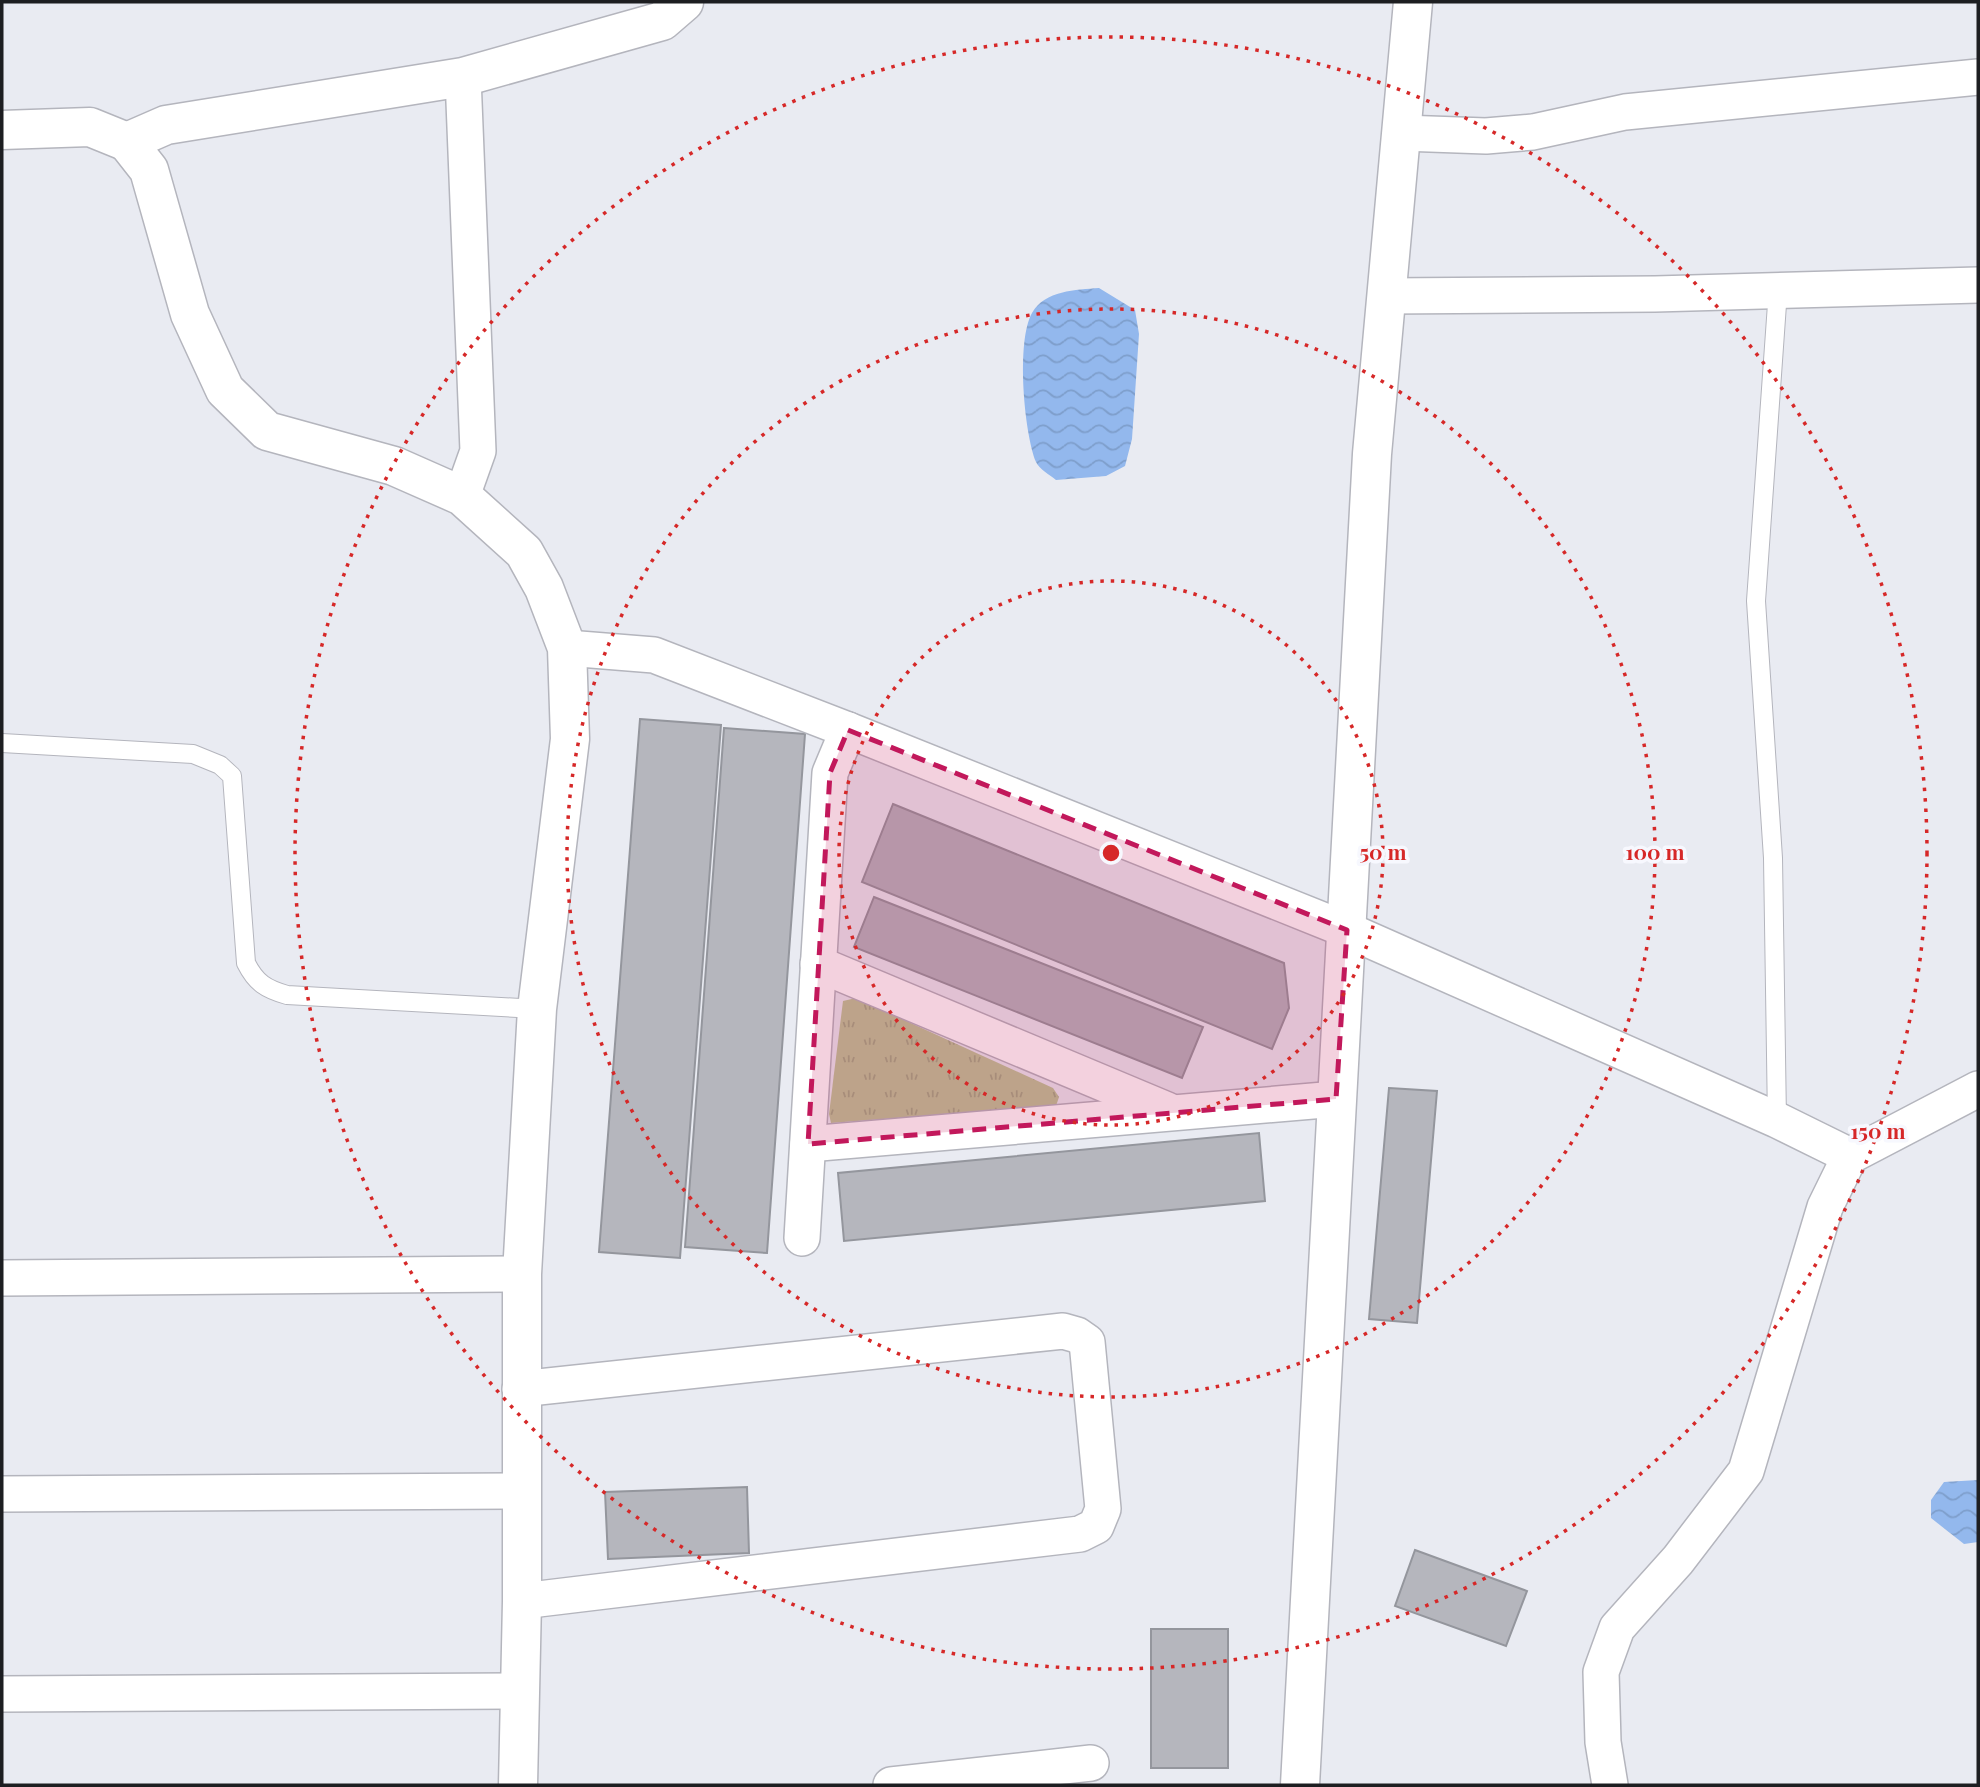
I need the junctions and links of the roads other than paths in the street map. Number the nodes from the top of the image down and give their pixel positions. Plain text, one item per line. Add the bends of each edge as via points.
1 (684, 2) edge
2 (1413, 2) edge
3 (463, 77) junction
4 (1978, 77) edge
5 (2, 130) edge
6 (1402, 133) junction
7 (127, 142) junction
8 (1978, 285) edge
9 (1778, 290) junction
10 (1387, 296) junction
11 (462, 496) junction
12 (566, 648) junction
13 (848, 730) junction
14 (2, 743) edge
15 (1347, 930) junction
16 (818, 964) junction
17 (537, 1009) junction
18 (1978, 1089) edge
19 (1336, 1099) junction
20 (1173, 1113) junction
21 (1777, 1120) junction
22 (808, 1144) junction
23 (1850, 1156) junction
24 (802, 1238) dead end
25 (522, 1274) junction
26 (2, 1278) edge
27 (520, 1389) junction
28 (521, 1491) junction
29 (2, 1494) edge
30 (522, 1601) junction
31 (518, 1691) junction
32 (2, 1694) edge
33 (1091, 1763) dead end
34 (518, 1785) edge
35 (891, 1785) edge
36 (1300, 1785) edge
37 (1610, 1785) edge

1 - 3 street via 662,21
2 - 6 street
3 - 7 street via 166,125
3 - 11 street via 478,451
4 - 6 street via 1625,112 1533,132 1486,136
5 - 7 street via 90,127
6 - 10 street
7 - 11 street via 149,170 190,314 225,390 267,431 394,466
8 - 9 street
9 - 10 street
9 - 21 lane via 1756,601 1773,858
10 - 15 street via 1372,454
11 - 12 street via 524,552 544,588
12 - 13 street via 654,655
12 - 17 street via 569,738
13 - 15 street
13 - 16 street via 830,774
14 - 17 lane via 193,754 232,776 246,963 254,979 269,990 287,995
15 - 19 street
15 - 21 street
16 - 20 street
16 - 22 street
17 - 25 street
18 - 23 street
19 - 20 street
19 - 36 street
20 - 22 street
21 - 23 street
22 - 24 street
23 - 37 street via 1825,1207 1746,1471 1678,1560 1617,1628 1601,1672 1603,1742
25 - 26 street
25 - 27 street
27 - 28 street
27 - 30 street via 1063,1331 1087,1342 1103,1509 1096,1526 1080,1534
28 - 29 street
28 - 30 street
30 - 31 street
31 - 32 street
31 - 34 street
33 - 35 street

